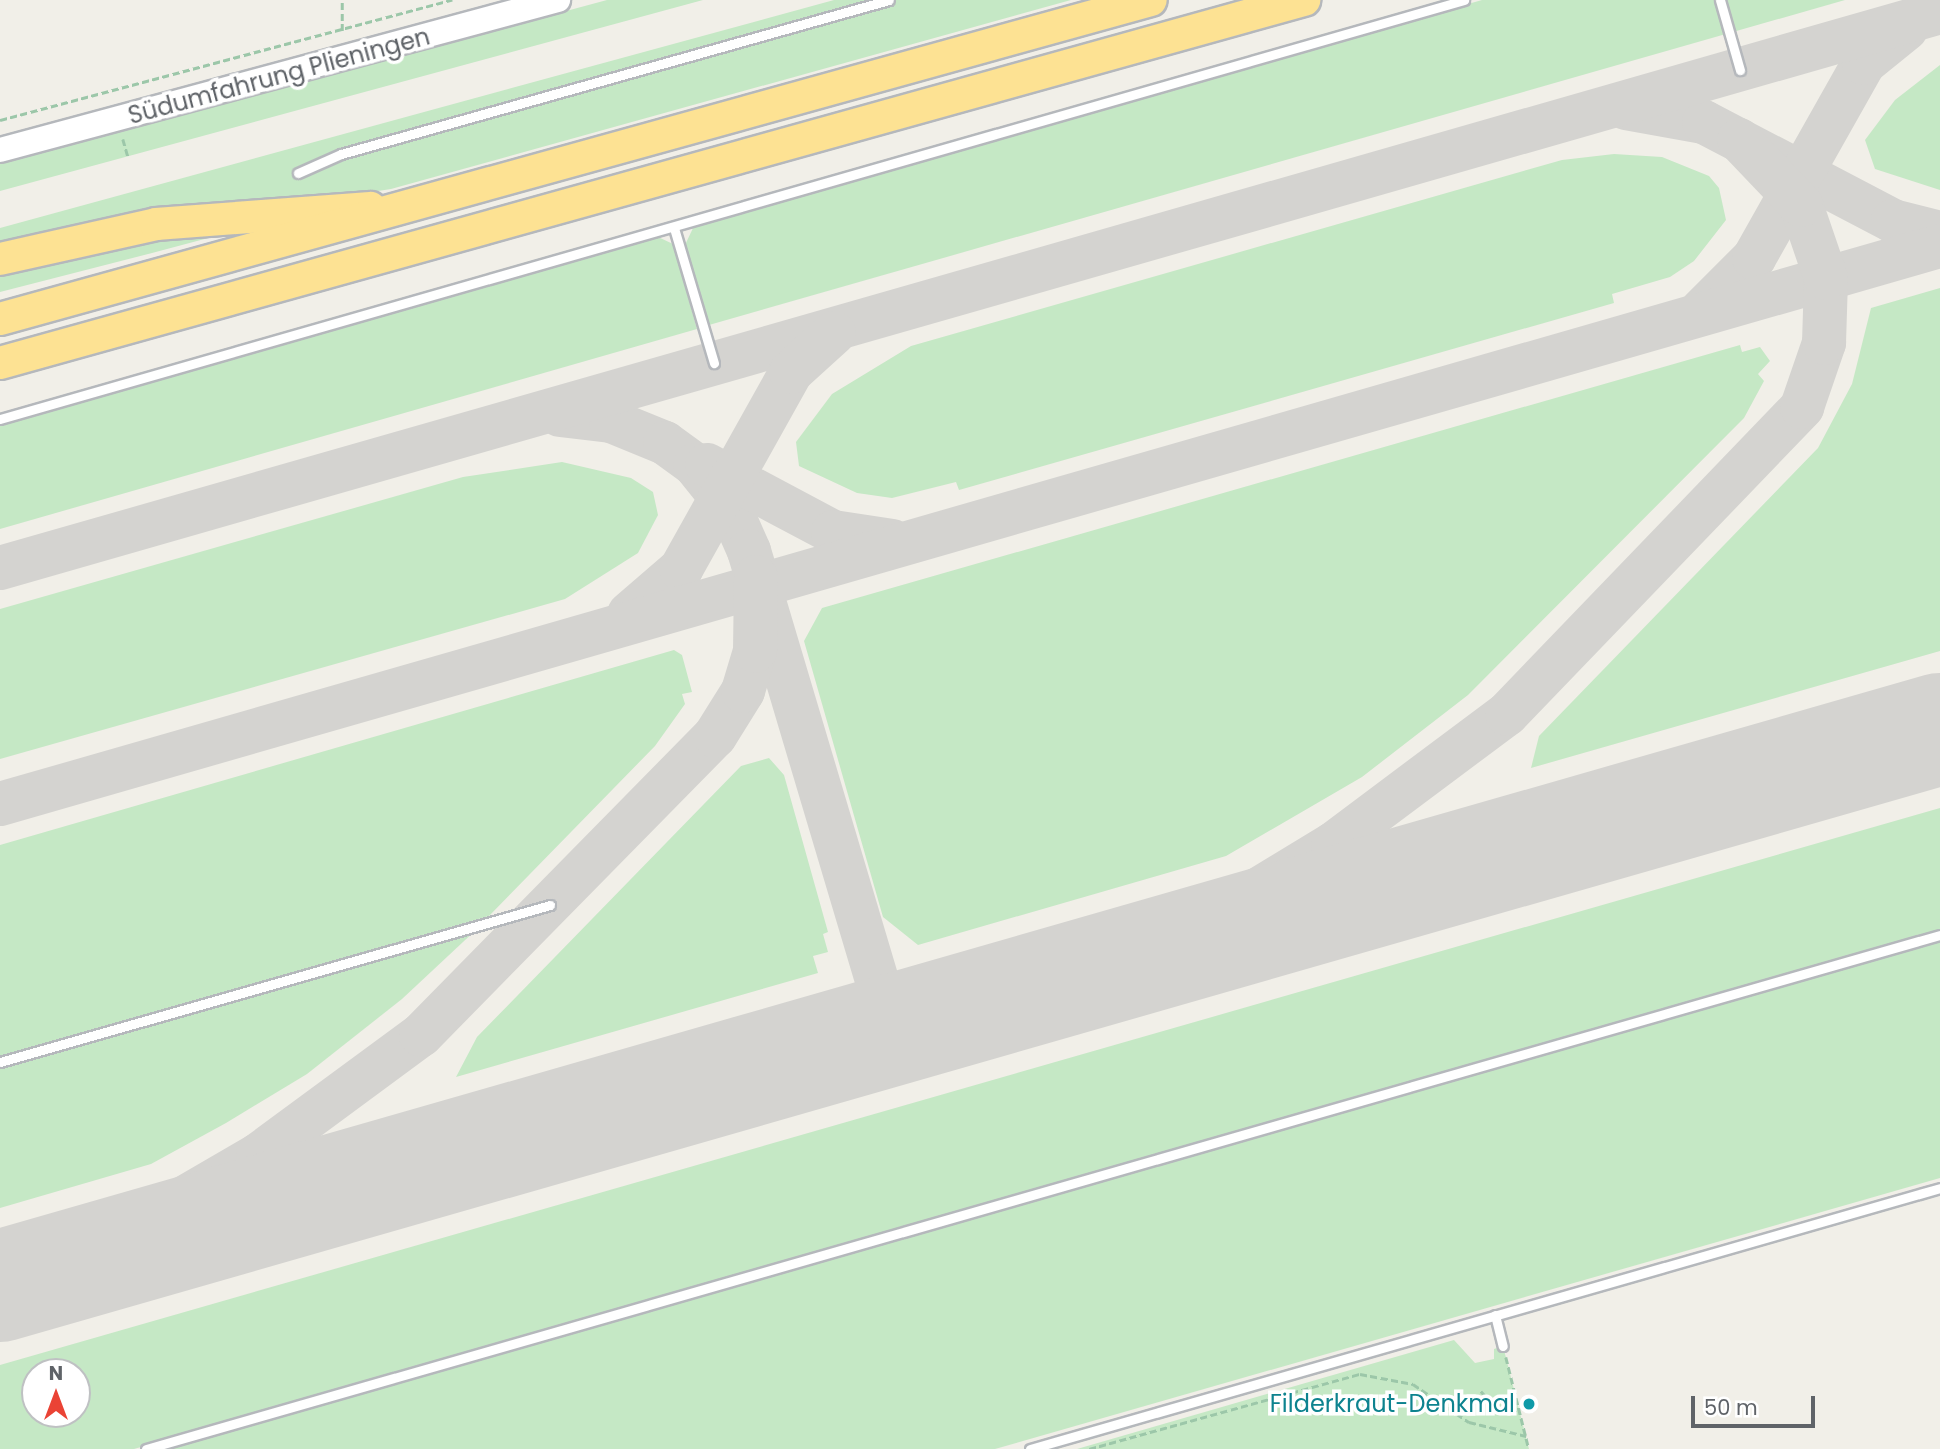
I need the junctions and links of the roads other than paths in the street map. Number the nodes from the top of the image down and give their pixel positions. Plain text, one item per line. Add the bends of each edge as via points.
1 (558, 0) edge
2 (890, 0) edge
3 (1151, 0) edge
4 (1304, 0) edge
5 (1464, 0) edge
6 (1720, 0) edge
7 (1740, 70) dead end
8 (0, 150) edge
9 (298, 173) dead end
10 (420, 207) junction
11 (674, 228) junction
12 (0, 259) edge
13 (0, 319) edge
14 (0, 363) edge
15 (714, 363) dead end
16 (0, 419) edge
17 (550, 905) dead end
18 (1940, 935) edge
19 (0, 1062) edge
20 (1940, 1188) edge
21 (1495, 1315) junction
22 (1503, 1346) road end
23 (146, 1449) edge
24 (1030, 1449) edge

1 - 8 main road, Südumfahrung Plieningen
2 - 9 lane via 341,154
3 - 10 highway
4 - 14 highway
5 - 11 lane
6 - 7 lane
10 - 12 highway via 156,224
10 - 13 highway
11 - 15 lane
11 - 16 lane
17 - 19 lane
18 - 23 lane
20 - 21 lane
21 - 22 lane
21 - 24 lane

